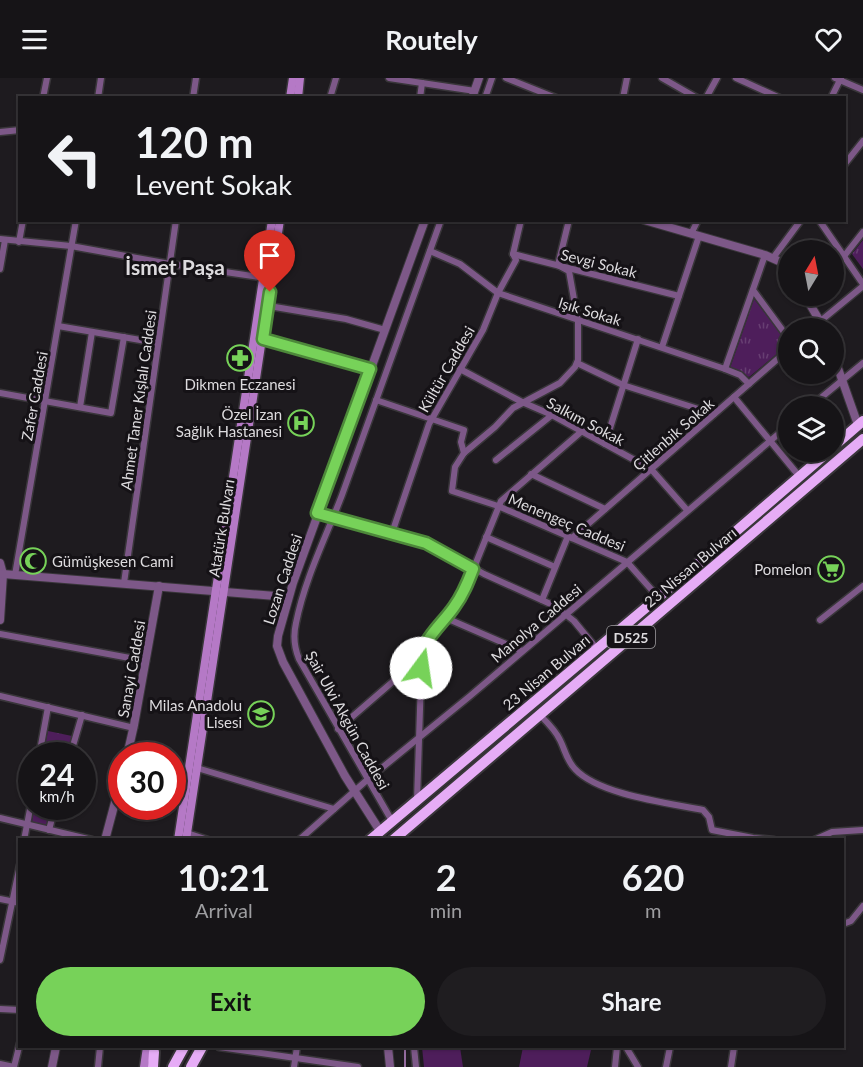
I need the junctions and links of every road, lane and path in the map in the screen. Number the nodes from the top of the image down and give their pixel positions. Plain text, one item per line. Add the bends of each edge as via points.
1 (47, 78) edge
2 (101, 78) edge
3 (196, 78) edge
4 (293, 78) edge
5 (300, 78) edge
6 (336, 78) edge
7 (389, 78) edge
8 (479, 78) edge
9 (492, 78) edge
10 (506, 78) edge
11 (627, 78) edge
12 (662, 78) edge
13 (717, 78) edge
14 (736, 78) edge
15 (758, 78) edge
16 (838, 79) edge
17 (422, 83) junction
18 (754, 86) junction
19 (863, 90) edge
20 (474, 94) edge
21 (764, 94) edge
22 (43, 96) edge
23 (98, 96) edge
24 (193, 96) edge
25 (290, 96) edge
26 (298, 96) edge
27 (331, 96) edge
28 (420, 96) edge
29 (486, 96) edge
30 (551, 96) edge
31 (623, 96) edge
32 (694, 96) edge
33 (707, 96) edge
34 (832, 96) edge
35 (18, 130) edge
36 (0, 132) edge
37 (863, 141) edge
38 (846, 162) edge
39 (23, 222) edge
40 (76, 222) edge
41 (176, 222) edge
42 (272, 222) edge
43 (280, 222) edge
44 (424, 222) edge
45 (440, 222) edge
46 (521, 222) edge
47 (569, 222) edge
48 (651, 222) edge
49 (698, 222) edge
50 (800, 222) edge
51 (820, 222) edge
52 (863, 232) edge
53 (695, 235) junction
54 (3, 239) edge
55 (19, 242) junction
56 (71, 246) junction
57 (430, 251) junction
58 (513, 254) junction
59 (765, 255) junction
60 (845, 255) junction
61 (773, 258) junction
62 (778, 262) edge
63 (170, 264) junction
64 (558, 265) junction
65 (0, 269) edge
66 (267, 278) junction
67 (863, 285) edge
68 (753, 290) junction
69 (498, 293) junction
70 (679, 296) junction
71 (263, 305) junction
72 (829, 318) edge
73 (577, 319) junction
74 (778, 324) edge
75 (58, 326) junction
76 (385, 330) junction
77 (92, 332) junction
78 (123, 338) junction
79 (263, 339) junction
80 (638, 339) junction
81 (159, 343) junction
82 (662, 347) junction
83 (778, 359) edge
84 (577, 363) junction
85 (863, 363) edge
86 (370, 369) junction
87 (460, 369) junction
88 (725, 369) junction
89 (844, 379) edge
90 (749, 384) junction
91 (838, 384) edge
92 (843, 384) edge
93 (623, 385) junction
94 (1, 393) edge
95 (823, 396) edge
96 (734, 397) junction
97 (376, 400) junction
98 (45, 401) junction
99 (0, 402) edge
100 (522, 402) junction
101 (80, 407) junction
102 (714, 414) junction
103 (552, 415) junction
104 (432, 418) junction
105 (861, 423) edge
106 (582, 431) junction
107 (778, 434) edge
108 (844, 437) edge
109 (863, 440) edge
110 (770, 441) junction
111 (605, 444) junction
112 (464, 453) junction
113 (496, 460) dead end
114 (816, 462) edge
115 (651, 469) junction
116 (531, 474) junction
117 (799, 476) junction
118 (498, 506) junction
119 (605, 509) junction
120 (687, 510) junction
121 (317, 513) junction
122 (332, 518) junction
123 (392, 533) junction
124 (486, 537) junction
125 (570, 537) junction
126 (627, 562) junction
127 (0, 563) edge
128 (555, 567) junction
129 (473, 569) junction
130 (3, 574) junction
131 (15, 575) junction
132 (124, 584) junction
133 (159, 586) junction
134 (863, 586) edge
135 (221, 591) junction
136 (288, 597) junction
137 (658, 597) junction
138 (542, 600) junction
139 (566, 614) junction
140 (446, 618) junction
141 (0, 620) edge
142 (820, 620) dead end
143 (0, 634) edge
144 (597, 649) junction
145 (522, 651) junction
146 (419, 659) junction
147 (146, 661) junction
148 (0, 696) edge
149 (48, 707) junction
150 (81, 715) junction
151 (540, 715) junction
152 (134, 728) junction
153 (338, 729) junction
154 (418, 738) junction
155 (42, 742) edge
156 (74, 742) edge
157 (130, 742) edge
158 (197, 768) junction
159 (368, 780) junction
160 (186, 787) edge
161 (354, 791) junction
162 (417, 800) junction
163 (334, 809) junction
164 (0, 818) edge
165 (28, 820) edge
166 (51, 820) edge
167 (111, 820) edge
168 (181, 820) edge
169 (392, 821) junction
170 (27, 824) junction
171 (48, 830) junction
172 (863, 830) edge
173 (380, 831) junction
174 (186, 836) edge
175 (24, 838) edge
176 (83, 838) edge
177 (106, 838) edge
178 (178, 838) edge
179 (301, 838) edge
180 (372, 838) edge
181 (398, 838) edge
182 (753, 838) edge
183 (818, 838) edge
184 (18, 884) edge
185 (0, 899) edge
186 (16, 902) edge
187 (863, 906) edge
188 (844, 924) edge
189 (0, 960) edge
190 (0, 1009) edge
191 (18, 1010) edge
192 (19, 1048) edge
193 (56, 1048) edge
194 (100, 1048) edge
195 (183, 1048) edge
196 (201, 1048) edge
197 (226, 1048) edge
198 (297, 1048) edge
199 (388, 1048) edge
200 (414, 1048) edge
201 (618, 1048) edge
202 (627, 1048) edge
203 (670, 1048) edge
204 (734, 1048) edge
205 (152, 1049) edge
206 (296, 1058) junction
207 (0, 1064) edge
208 (14, 1067) edge
209 (52, 1067) edge
210 (98, 1067) edge
211 (144, 1067) edge
212 (153, 1067) edge
213 (173, 1067) edge
214 (191, 1067) edge
215 (294, 1067) edge
216 (358, 1067) edge
217 (390, 1067) edge
218 (416, 1067) edge
219 (615, 1067) edge
220 (638, 1067) edge
221 (666, 1067) edge
222 (731, 1067) edge

1 - 22 street
2 - 23 street
3 - 24 street
4 - 25 main road
5 - 26 main road
6 - 27 street
7 - 17 street
8 - 20 street
9 - 29 street
10 - 30 street
11 - 31 street
12 - 32 street
13 - 33 street
14 - 18 street
15 - 18 street
16 - 19 street
16 - 34 street
17 - 20 street
17 - 28 street
18 - 21 street
35 - 36 street
37 - 38 street
39 - 55 street
40 - 56 street, Zafer Caddesi
41 - 63 street, Ahmet Taner Kışlalı Caddesi
42 - 66 main road, Atatürk Bulvarı
43 - 66 main road, Atatürk Bulvarı
44 - 76 street, Lozan Caddesi
45 - 57 street, Şair Ulvi Akgün Caddesi
46 - 58 street, Kültür Caddesi
47 - 64 street
48 - 53 street
49 - 53 street
50 - 61 street
51 - 60 street
52 - 60 street
53 - 59 street
53 - 70 street
54 - 55 street
54 - 65 street
55 - 56 street
56 - 63 street
56 - 75 street, Zafer Caddesi
57 - 69 street, Işık Sokak via 460,264
57 - 97 street, Şair Ulvi Akgün Caddesi
58 - 64 street, Sevgi Sokak
58 - 69 street, Kültür Caddesi via 516,260
59 - 61 street
59 - 68 street
60 - 67 street
61 - 62 street
63 - 66 street
63 - 81 street, Ahmet Taner Kışlalı Caddesi
64 - 70 street, Sevgi Sokak
64 - 73 street via 569,271
66 - 71 main road, Atatürk Bulvarı
67 - 72 street
68 - 74 street
68 - 88 street
69 - 73 street, Işık Sokak
69 - 87 street, Kültür Caddesi via 483,330
70 - 82 street
71 - 76 street
71 - 79 main road, Atatürk Bulvarı
71 - 135 main road, Atatürk Bulvarı
73 - 80 street, Işık Sokak
73 - 84 street
75 - 77 street
75 - 98 street, Zafer Caddesi
76 - 86 street, Lozan Caddesi
77 - 78 street
77 - 101 street
78 - 81 street
78 - 101 street via 111,413
79 - 86 street
79 - 135 main road, Atatürk Bulvarı
80 - 82 street, Işık Sokak
80 - 93 street
81 - 132 street, Ahmet Taner Kışlalı Caddesi
82 - 88 street, Işık Sokak
83 - 90 street, Çitlenbik Sokak
84 - 93 street
84 - 100 street via 560,383
85 - 89 street
86 - 121 street, Lozan Caddesi
87 - 100 street, Salkım Sokak
87 - 104 street, Kültür Caddesi
88 - 90 street, Işık Sokak
90 - 96 street, Çitlenbik Sokak
91 - 95 street
92 - 105 street
93 - 102 street
93 - 111 street
94 - 98 street
94 - 99 street
96 - 102 street, Çitlenbik Sokak
96 - 110 street
97 - 104 street
97 - 122 street, Şair Ulvi Akgün Caddesi
98 - 101 street
98 - 131 street, Zafer Caddesi
100 - 103 street, Salkım Sokak
100 - 112 street
102 - 115 street, Çitlenbik Sokak
103 - 106 street, Salkım Sokak
103 - 113 street
104 - 112 street via 464,430
104 - 123 street, Kültür Caddesi
105 - 108 highway
106 - 111 street, Salkım Sokak
106 - 116 street
107 - 110 street, Manolya Caddesi
109 - 151 highway, 23 Nissan Bulvarı / D525
110 - 117 street
110 - 120 street, Manolya Caddesi
111 - 115 street, Salkım Sokak
112 - 118 street, Menengeç Caddesi via 455,467 452,491
114 - 117 highway, 23 Nisan Bulvarı / D525
115 - 119 street, Çitlenbik Sokak
115 - 120 street, Salkım Sokak
116 - 118 street
116 - 119 street
117 - 137 highway, 23 Nisan Bulvarı / D525
118 - 124 street
118 - 125 street, Menengeç Caddesi
119 - 125 street, Çitlenbik Sokak
120 - 126 street, Manolya Caddesi
121 - 122 street
121 - 136 street, Lozan Caddesi
122 - 123 street
122 - 153 street, Şair Ulvi Akgün Caddesi via 306,586 294,640 299,659
123 - 129 street via 437,548
124 - 128 street
124 - 129 street
125 - 126 street, Menengeç Caddesi
125 - 128 street
126 - 137 street, Menengeç Caddesi
126 - 139 street, Manolya Caddesi
127 - 130 street
128 - 138 street
129 - 138 street
129 - 140 street
130 - 131 street
130 - 141 street
131 - 132 street
132 - 133 street
133 - 135 street
133 - 147 street, Sanayi Caddesi
134 - 142 street
135 - 136 street
135 - 158 main road, Atatürk Bulvarı
135 - 160 main road, Atatürk Bulvarı
136 - 161 street, Lozan Caddesi via 278,651
137 - 144 highway, 23 Nisan Bulvarı / D525
138 - 139 street
139 - 144 street
139 - 145 street, Manolya Caddesi
140 - 145 street
140 - 146 street
143 - 147 street
144 - 162 highway, 23 Nisan Bulvarı / D525
145 - 154 street, Manolya Caddesi
146 - 153 street
146 - 154 street
147 - 152 street, Sanayi Caddesi
148 - 149 street
149 - 150 street
149 - 155 street
150 - 152 street
150 - 156 street
151 - 181 highway, 23 Nissan Bulvarı / D525
151 - 182 street via 560,739 574,768 588,780 703,810 712,830
152 - 157 street, Sanayi Caddesi
153 - 159 street, Şair Ulvi Akgün Caddesi
154 - 159 street, Manolya Caddesi
154 - 162 street
158 - 163 street
158 - 174 main road, Atatürk Bulvarı
159 - 161 street, Manolya Caddesi
159 - 169 street, Şair Ulvi Akgün Caddesi
161 - 163 street, Manolya Caddesi
161 - 173 street, Lozan Caddesi
162 - 169 highway, 23 Nisan Bulvarı / D525
163 - 179 street, Manolya Caddesi
164 - 170 street
165 - 170 street
166 - 171 street
167 - 177 street
168 - 178 main road, Atatürk Bulvarı
169 - 173 highway, D525
170 - 171 street
170 - 175 street
171 - 176 street
172 - 183 street via 832,832
173 - 180 highway, D525
184 - 186 street
185 - 186 street
186 - 189 street
187 - 188 street
190 - 191 street
192 - 208 street
193 - 209 street
194 - 210 street
195 - 213 highway
196 - 214 highway
197 - 206 street
198 - 206 street
199 - 217 street
200 - 218 street
201 - 219 street
202 - 220 street
203 - 221 street
204 - 222 street
205 - 211 main road
205 - 212 highway
206 - 215 street
206 - 216 street
207 - 208 street

